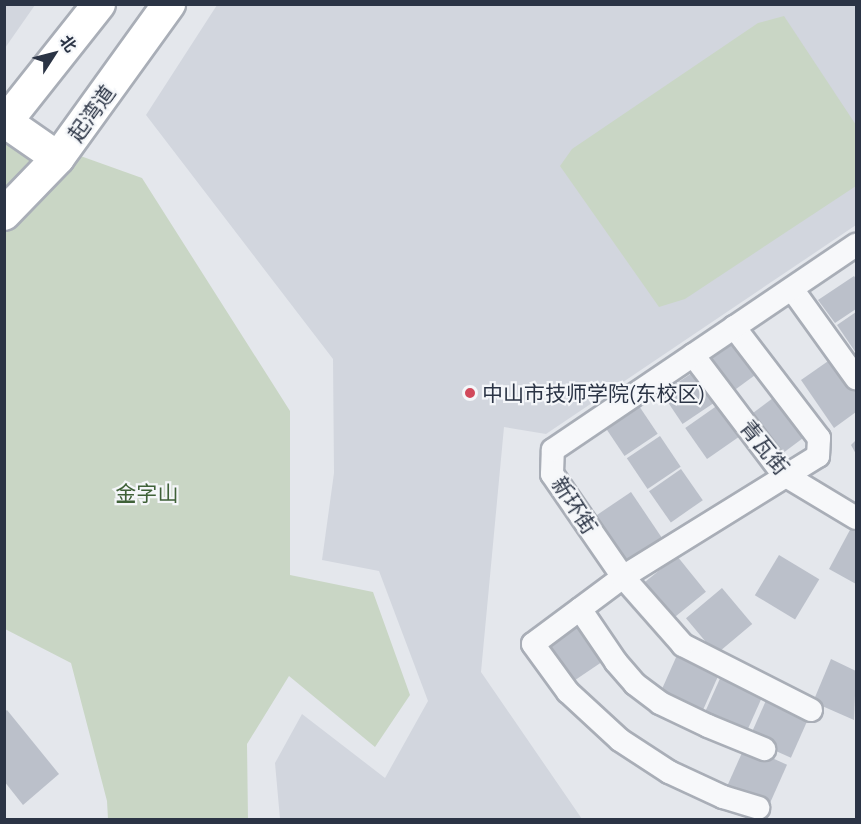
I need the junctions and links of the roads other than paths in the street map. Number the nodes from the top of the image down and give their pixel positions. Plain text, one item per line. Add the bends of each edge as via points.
1 (99, 4) edge
2 (169, 4) edge
3 (5, 123) edge
4 (58, 158) junction
5 (4, 214) edge
6 (856, 245) edge
7 (792, 289) junction
8 (734, 327) junction
9 (693, 355) junction
10 (856, 378) edge
11 (785, 476) junction
12 (856, 518) edge
13 (623, 577) junction
14 (580, 609) junction
15 (811, 710) dead end
16 (764, 749) dead end
17 (758, 808) dead end

1 - 3 main road
2 - 4 main road, 起湾道
3 - 4 main road
4 - 5 main road, 起湾道
6 - 7 street, 新环街
7 - 8 street, 新环街
7 - 10 street
8 - 9 street, 新环街
8 - 11 street via 819,438 818,456
9 - 11 street, 青瓦街
9 - 13 street, 新环街 via 553,450 552,474
11 - 12 street, 青瓦街
11 - 13 street
13 - 14 street
13 - 15 street, 新环街 via 683,645
14 - 16 street via 635,684 660,703
14 - 17 street via 533,644 567,692 620,740 669,772

